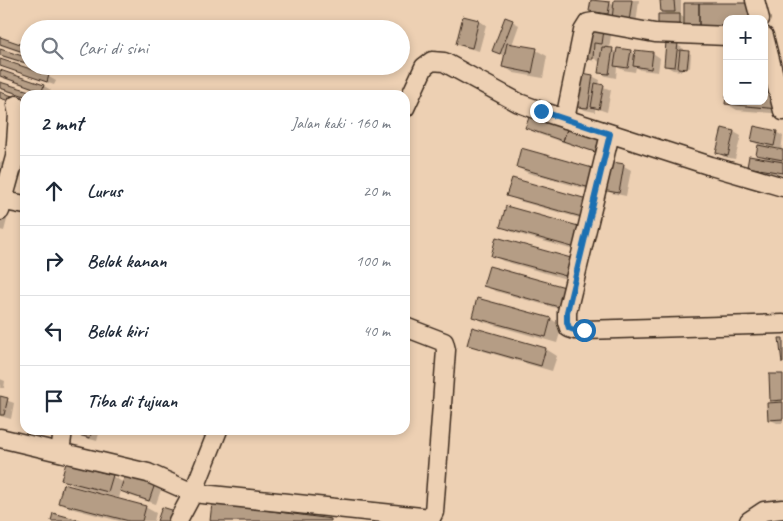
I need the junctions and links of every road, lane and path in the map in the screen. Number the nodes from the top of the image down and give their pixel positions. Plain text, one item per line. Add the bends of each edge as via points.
1 (755, 0) edge
2 (759, 15) edge
3 (723, 36) edge
4 (768, 53) edge
5 (410, 97) edge
6 (16, 105) dead end
7 (783, 111) edge
8 (565, 119) junction
9 (610, 134) junction
10 (783, 187) edge
11 (1, 204) edge
12 (20, 205) edge
13 (783, 324) edge
14 (410, 329) edge
15 (62, 435) edge
16 (216, 435) edge
17 (0, 438) edge
18 (60, 452) junction
19 (193, 492) junction
20 (783, 509) edge
21 (178, 521) edge
22 (749, 521) edge

1 - 2 street
3 - 8 street via 655,32 588,23 582,32
4 - 7 street
5 - 8 street via 424,67 432,60 444,62 520,103
6 - 11 street via 15,157
8 - 9 street
9 - 10 street
9 - 13 street via 567,312 569,328
11 - 12 street
14 - 19 street via 444,342 446,350 431,518
15 - 18 street
16 - 19 street
17 - 18 street
18 - 19 street via 148,473
19 - 21 street
20 - 22 street via 764,511

